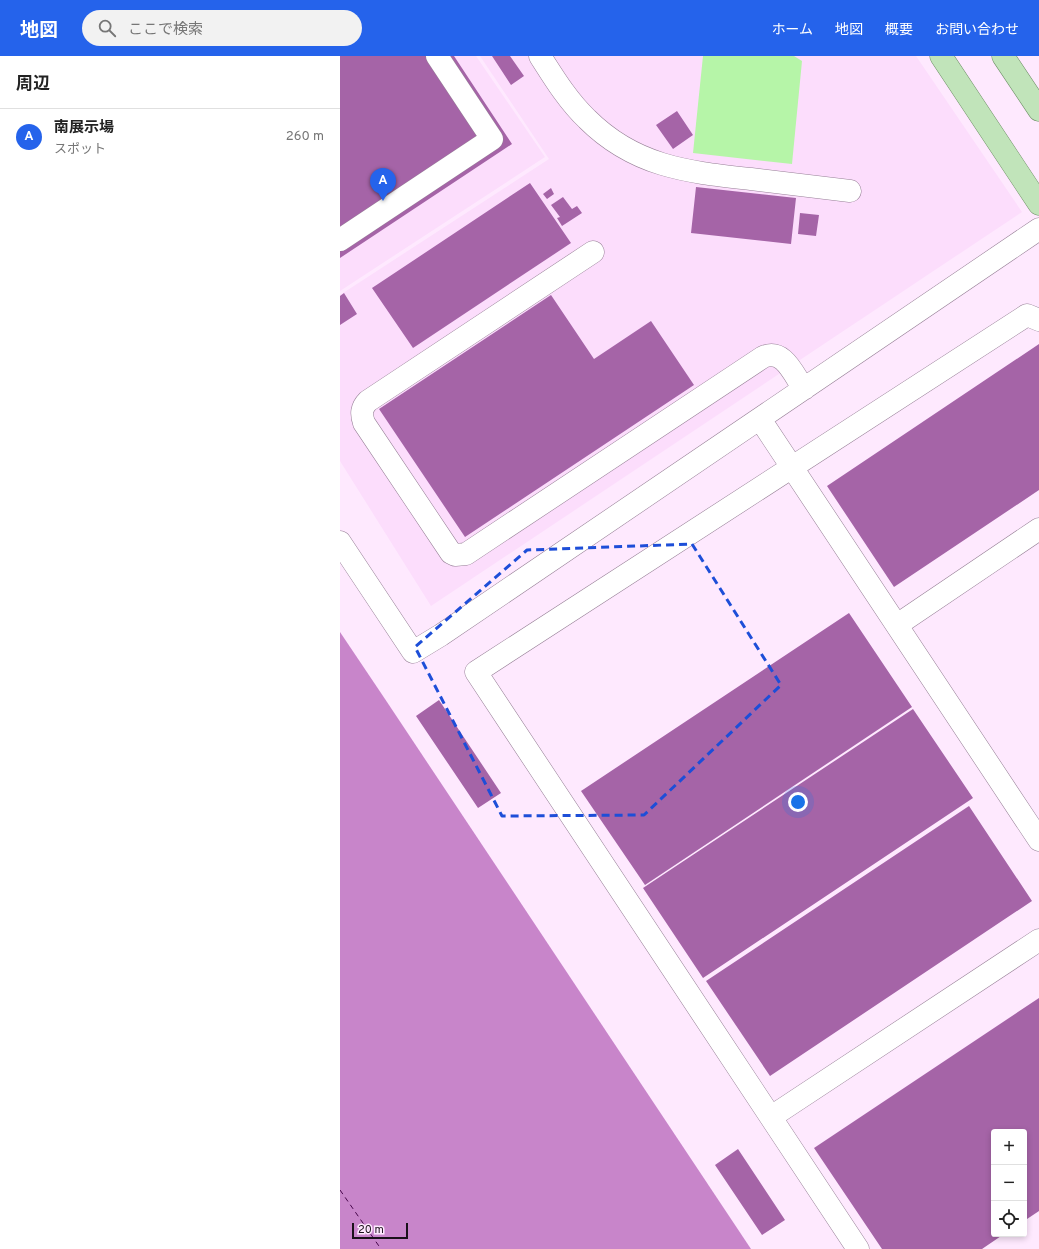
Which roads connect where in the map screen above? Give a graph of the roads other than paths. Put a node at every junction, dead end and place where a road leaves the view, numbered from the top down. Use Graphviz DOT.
graph roads {
  1 [pos="437,56"];
  2 [pos="540,56"];
  3 [pos="941,56"];
  4 [pos="1003,56"];
  5 [pos="1039,110"];
  6 [pos="850,190"];
  7 [pos="1039,204"];
  8 [pos="1039,230"];
  9 [pos="340,240"];
  10 [pos="593,252"];
  11 [pos="1039,320"];
  12 [pos="804,389"];
  13 [pos="760,419"];
  14 [pos="792,468"];
  15 [pos="1039,530"];
  16 [pos="340,542"];
  17 [pos="897,625"];
  18 [pos="1039,840"];
  19 [pos="1039,940"];
  20 [pos="770,1117"];
  21 [pos="858,1249"];
  1 -- 9 [label="street"];
  2 -- 6 [label="street"];
  3 -- 7 [label="main road"];
  4 -- 5 [label="main road"];
  8 -- 12 [label="street"];
  10 -- 12 [label="street"];
  11 -- 14 [label="street"];
  12 -- 13 [label="street"];
  13 -- 14 [label="street"];
  13 -- 16 [label="street"];
  14 -- 17 [label="street"];
  14 -- 20 [label="street"];
  15 -- 17 [label="street"];
  17 -- 18 [label="street"];
  19 -- 20 [label="street"];
  20 -- 21 [label="street"];
}
